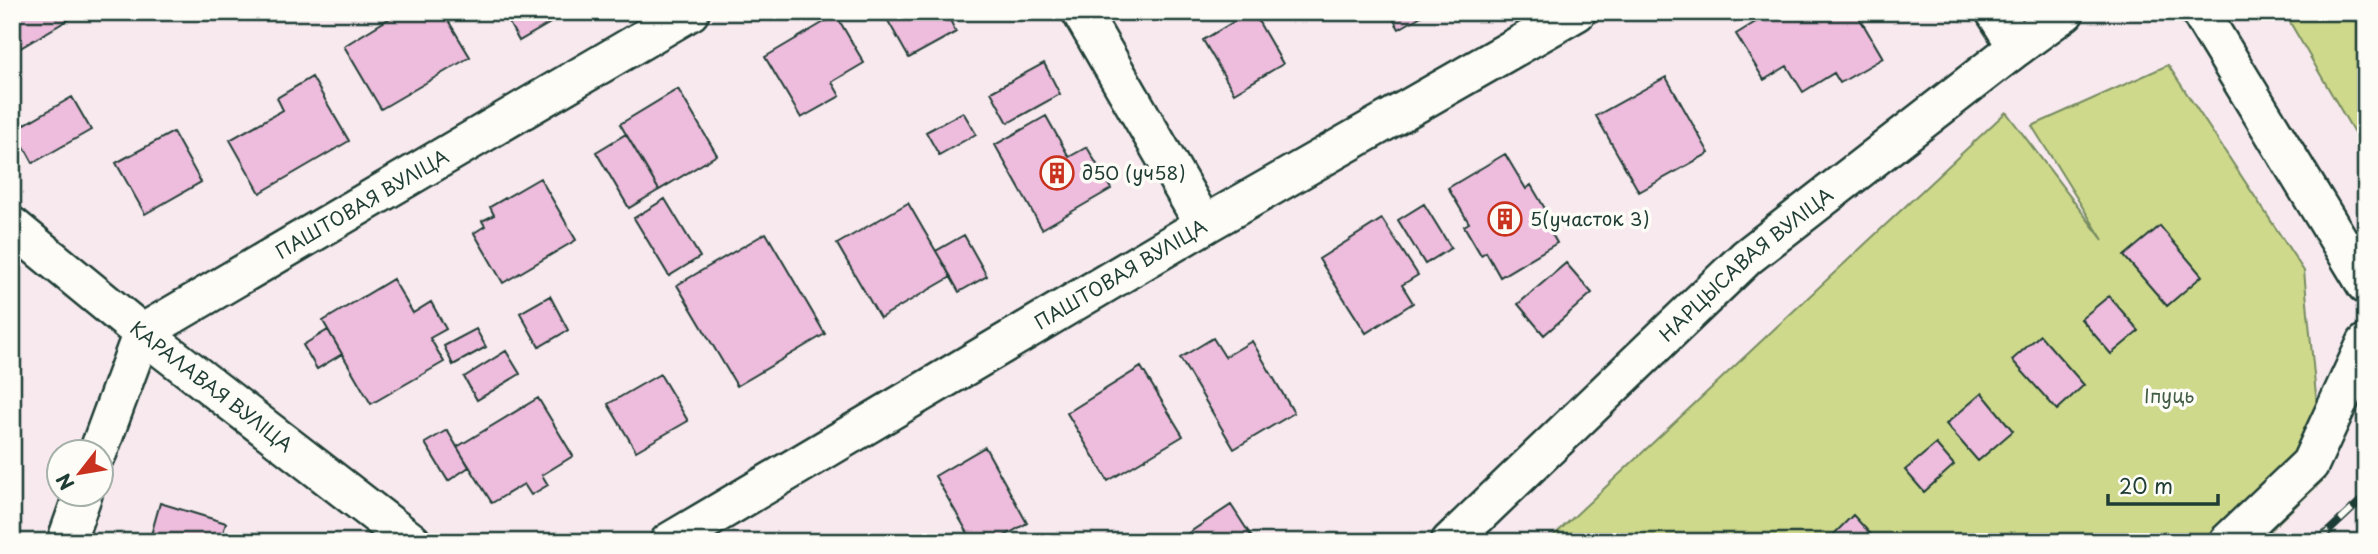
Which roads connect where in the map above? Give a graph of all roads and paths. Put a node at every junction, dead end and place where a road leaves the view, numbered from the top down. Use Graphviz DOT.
graph roads {
  1 [pos="690,12"];
  2 [pos="1081,12"];
  3 [pos="1577,12"];
  4 [pos="1995,12"];
  5 [pos="2065,12"];
  6 [pos="2200,12"];
  7 [pos="2017,47"];
  8 [pos="1204,225"];
  9 [pos="12,226"];
  10 [pos="2366,285"];
  11 [pos="142,333"];
  12 [pos="2366,344"];
  13 [pos="104,438"];
  14 [pos="78,508"];
  15 [pos="66,542"];
  16 [pos="412,542"];
  17 [pos="669,542"];
  18 [pos="1450,542"];
  19 [pos="2228,542"];
  1 -- 11 [label="street, ПАШТОВАЯ ВУЛІЦА"];
  2 -- 8 [label="street"];
  3 -- 8 [label="street, ПАШТОВАЯ ВУЛІЦА"];
  4 -- 7 [label="street"];
  5 -- 7 [label="street, НАРЦЫСАВАЯ ВУЛІЦА"];
  6 -- 10 [label="street"];
  7 -- 18 [label="street, НАРЦЫСАВАЯ ВУЛІЦА"];
  8 -- 17 [label="street, ПАШТОВАЯ ВУЛІЦА"];
  9 -- 11 [label="street, КАРАЛАВАЯ ВУЛІЦА"];
  11 -- 13 [label="street"];
  11 -- 16 [label="street, КАРАЛАВАЯ ВУЛІЦА"];
  12 -- 19 [label="street"];
  14 -- 15 [label="street"];
}
